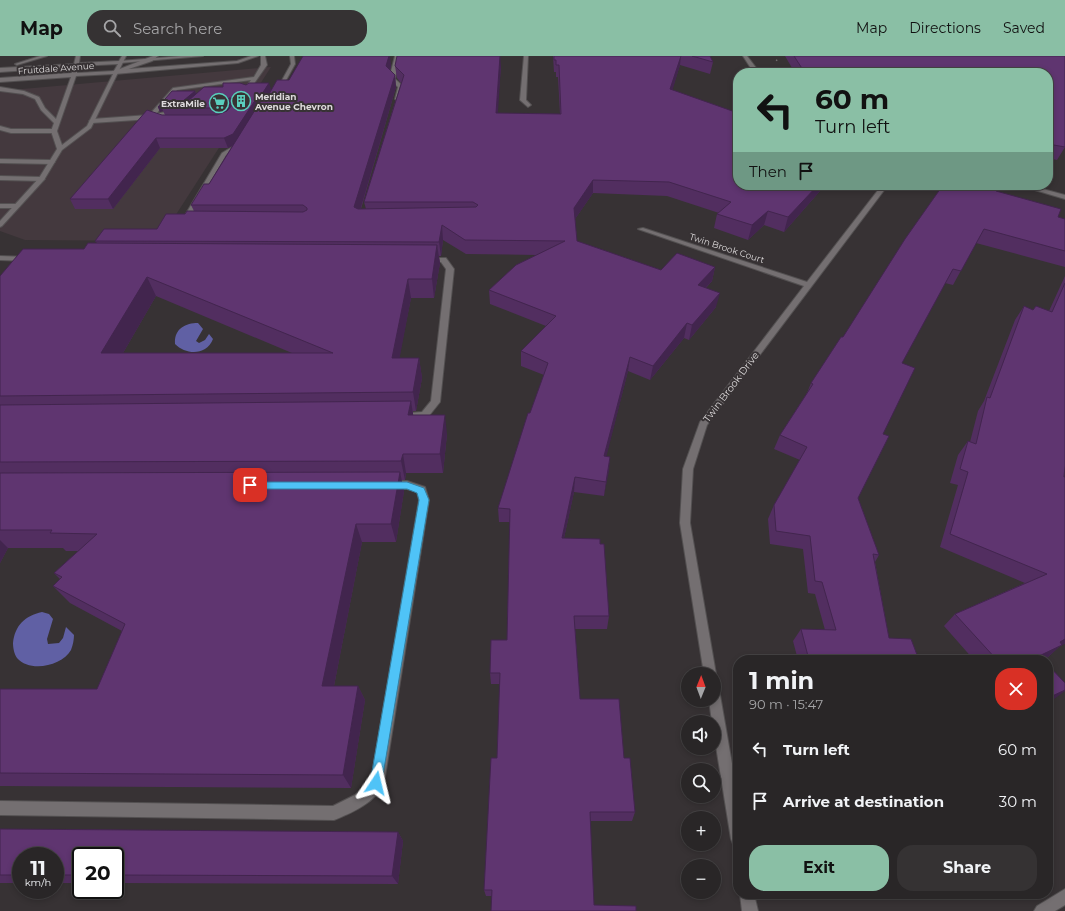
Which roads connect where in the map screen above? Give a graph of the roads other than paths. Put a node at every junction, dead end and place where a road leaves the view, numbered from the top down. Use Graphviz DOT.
graph roads {
  1 [pos="46,56"];
  2 [pos="78,56"];
  3 [pos="124,56"];
  4 [pos="156,56"];
  5 [pos="201,56"];
  6 [pos="256,56"];
  7 [pos="263,56"];
  8 [pos="292,56"];
  9 [pos="397,56"];
  10 [pos="526,56"];
  11 [pos="744,56"];
  12 [pos="150,60"];
  13 [pos="120,62"];
  14 [pos="75,66"];
  15 [pos="0,67"];
  16 [pos="753,68"];
  17 [pos="0,70"];
  18 [pos="115,72"];
  19 [pos="73,75"];
  20 [pos="254,78"];
  21 [pos="0,80"];
  22 [pos="212,83"];
  23 [pos="0,90"];
  24 [pos="247,92"];
  25 [pos="204,93"];
  26 [pos="274,96"];
  27 [pos="528,105"];
  28 [pos="395,109"];
  29 [pos="182,110"];
  30 [pos="151,117"];
  31 [pos="92,121"];
  32 [pos="166,121"];
  33 [pos="57,123"];
  34 [pos="0,128"];
  35 [pos="54,131"];
  36 [pos="243,139"];
  37 [pos="60,149"];
  38 [pos="0,161"];
  39 [pos="52,162"];
  40 [pos="0,178"];
  41 [pos="42,178"];
  42 [pos="881,190"];
  43 [pos="1041,190"];
  44 [pos="1065,196"];
  45 [pos="0,206"];
  46 [pos="17,206"];
  47 [pos="190,222"];
  48 [pos="0,225"];
  49 [pos="641,229"];
  50 [pos="0,258"];
  51 [pos="36,259"];
  52 [pos="419,260"];
  53 [pos="807,285"];
  54 [pos="402,415"];
  55 [pos="375,485"];
  56 [pos="709,667"];
  57 [pos="716,707"];
  58 [pos="0,808"];
  59 [pos="733,809"];
  60 [pos="1065,896"];
  61 [pos="748,899"];
  62 [pos="750,911"];
  63 [pos="1042,911"];
  1 -- 15 [label="street"];
  2 -- 14 [label="street"];
  3 -- 13 [label="street"];
  4 -- 12 [label="street"];
  5 -- 12 [label="street, Fruitdale Avenue"];
  6 -- 18 [label="street, Fruitdale Avenue"];
  7 -- 20 [label="street"];
  8 -- 26 [label="street"];
  9 -- 28 [label="street"];
  10 -- 27 [label="street"];
  11 -- 16 [label="street"];
  12 -- 13 [label="street, Fruitdale Avenue"];
  12 -- 18 [label="street"];
  13 -- 14 [label="street, Fruitdale Avenue"];
  13 -- 18 [label="street"];
  14 -- 17 [label="street, Fruitdale Avenue"];
  14 -- 19 [label="street"];
  18 -- 19 [label="street, Fruitdale Avenue"];
  18 -- 31 [label="street"];
  19 -- 21 [label="street, Fruitdale Avenue"];
  19 -- 33 [label="street"];
  20 -- 22 [label="street"];
  20 -- 24 [label="street"];
  22 -- 25 [label="street"];
  22 -- 30 [label="street"];
  23 -- 33 [label="street"];
  29 -- 30 [label="street"];
  30 -- 31 [label="street"];
  30 -- 32 [label="street"];
  31 -- 37 [label="street"];
  33 -- 35 [label="street"];
  34 -- 35 [label="street"];
  35 -- 37 [label="street"];
  36 -- 47 [label="street"];
  37 -- 39 [label="street"];
  38 -- 39 [label="street"];
  39 -- 41 [label="street"];
  40 -- 41 [label="street"];
  41 -- 46 [label="street"];
  42 -- 53 [label="street, Twin Brook Drive"];
  43 -- 44 [label="street"];
  45 -- 46 [label="street"];
  46 -- 48 [label="street"];
  49 -- 53 [label="street, Twin Brook Court"];
  50 -- 51 [label="street"];
  52 -- 54 [label="street"];
  53 -- 56 [label="street, Twin Brook Drive"];
  55 -- 58 [label="street"];
  57 -- 59 [label="street"];
  60 -- 63 [label="street"];
  61 -- 62 [label="street"];
}
